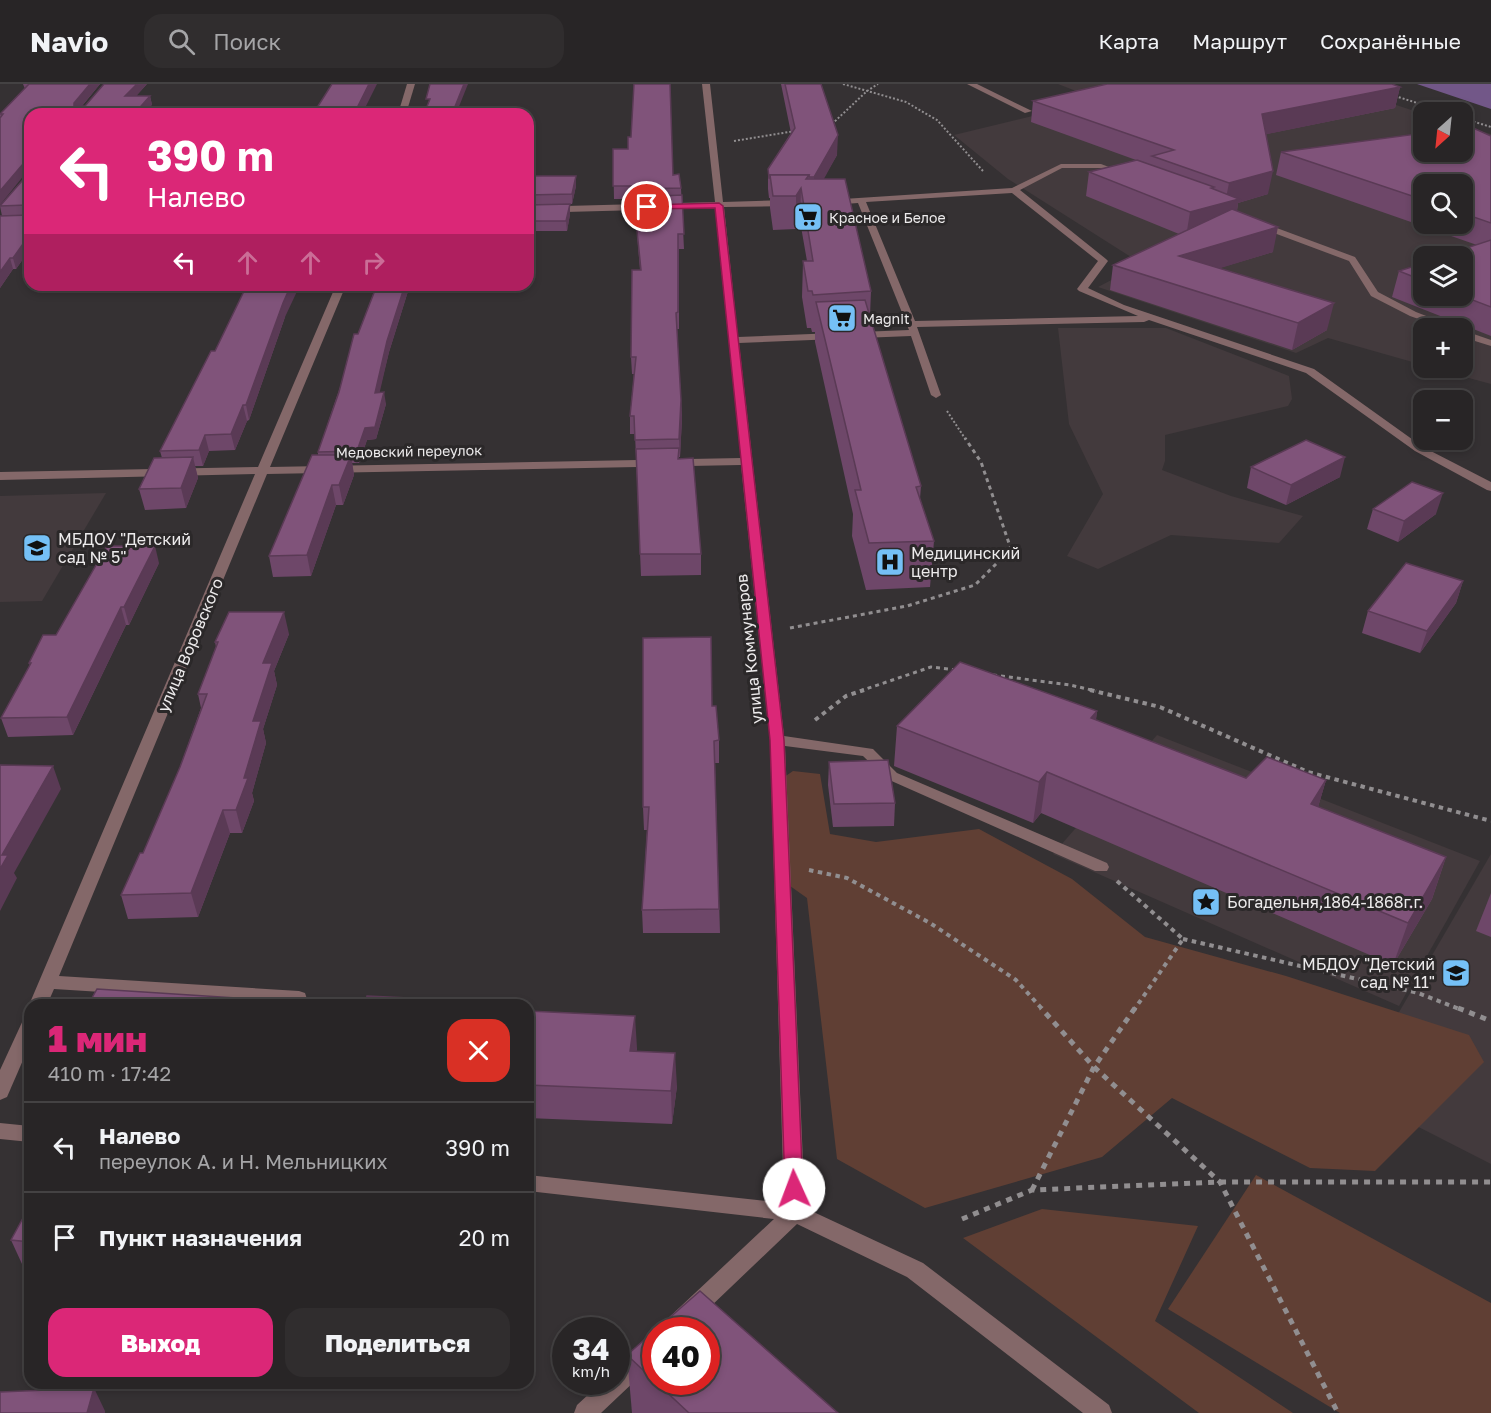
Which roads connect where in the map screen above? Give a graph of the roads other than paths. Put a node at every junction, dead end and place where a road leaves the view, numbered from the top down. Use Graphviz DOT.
graph roads {
  1 [pos="411,84"];
  2 [pos="706,84"];
  3 [pos="971,84"];
  4 [pos="404,108"];
  5 [pos="1028,111"];
  6 [pos="1132,177"];
  7 [pos="1014,190"];
  8 [pos="861,201"];
  9 [pos="825,202"];
  10 [pos="802,203"];
  11 [pos="719,206"];
  12 [pos="534,210"];
  13 [pos="1247,220"];
  14 [pos="339,291"];
  15 [pos="1424,318"];
  16 [pos="1156,319"];
  17 [pos="913,328"];
  18 [pos="1473,337"];
  19 [pos="733,340"];
  20 [pos="1491,343"];
  21 [pos="936,395"];
  22 [pos="746,461"];
  23 [pos="265,469"];
  24 [pos="0,476"];
  25 [pos="1491,487"];
  26 [pos="783,741"];
  27 [pos="1101,867"];
  28 [pos="48,982"];
  29 [pos="41,999"];
  30 [pos="298,999"];
  31 [pos="24,1037"];
  32 [pos="0,1092"];
  33 [pos="0,1131"];
  34 [pos="24,1133"];
  35 [pos="534,1184"];
  36 [pos="795,1213"];
  37 [pos="685,1317"];
  38 [pos="642,1359"];
  39 [pos="585,1413"];
  40 [pos="1101,1413"];
  1 -- 4 [label="street"];
  2 -- 11 [label="street, улица Коммунаров"];
  3 -- 5 [label="street"];
  6 -- 7 [label="street"];
  7 -- 8 [label="street"];
  7 -- 16 [label="street"];
  8 -- 9 [label="street"];
  8 -- 17 [label="street"];
  10 -- 11 [label="street"];
  11 -- 12 [label="street"];
  11 -- 19 [label="street, улица Коммунаров"];
  13 -- 15 [label="street"];
  14 -- 23 [label="street, улица Воровского"];
  16 -- 17 [label="street"];
  16 -- 25 [label="street"];
  17 -- 19 [label="street"];
  17 -- 21 [label="street"];
  18 -- 20 [label="street"];
  19 -- 22 [label="street, улица Коммунаров"];
  22 -- 23 [label="street, Медовский переулок"];
  22 -- 26 [label="street, улица Коммунаров"];
  23 -- 24 [label="street, Медовский переулок"];
  23 -- 28 [label="street, улица Воровского"];
  26 -- 27 [label="street"];
  26 -- 36 [label="street, улица Коммунаров"];
  28 -- 29 [label="street, улица Воровского"];
  28 -- 30 [label="street"];
  31 -- 32 [label="street"];
  33 -- 34 [label="street"];
  35 -- 36 [label="street"];
  36 -- 37 [label="street"];
  36 -- 40 [label="street"];
  38 -- 39 [label="street"];
}
